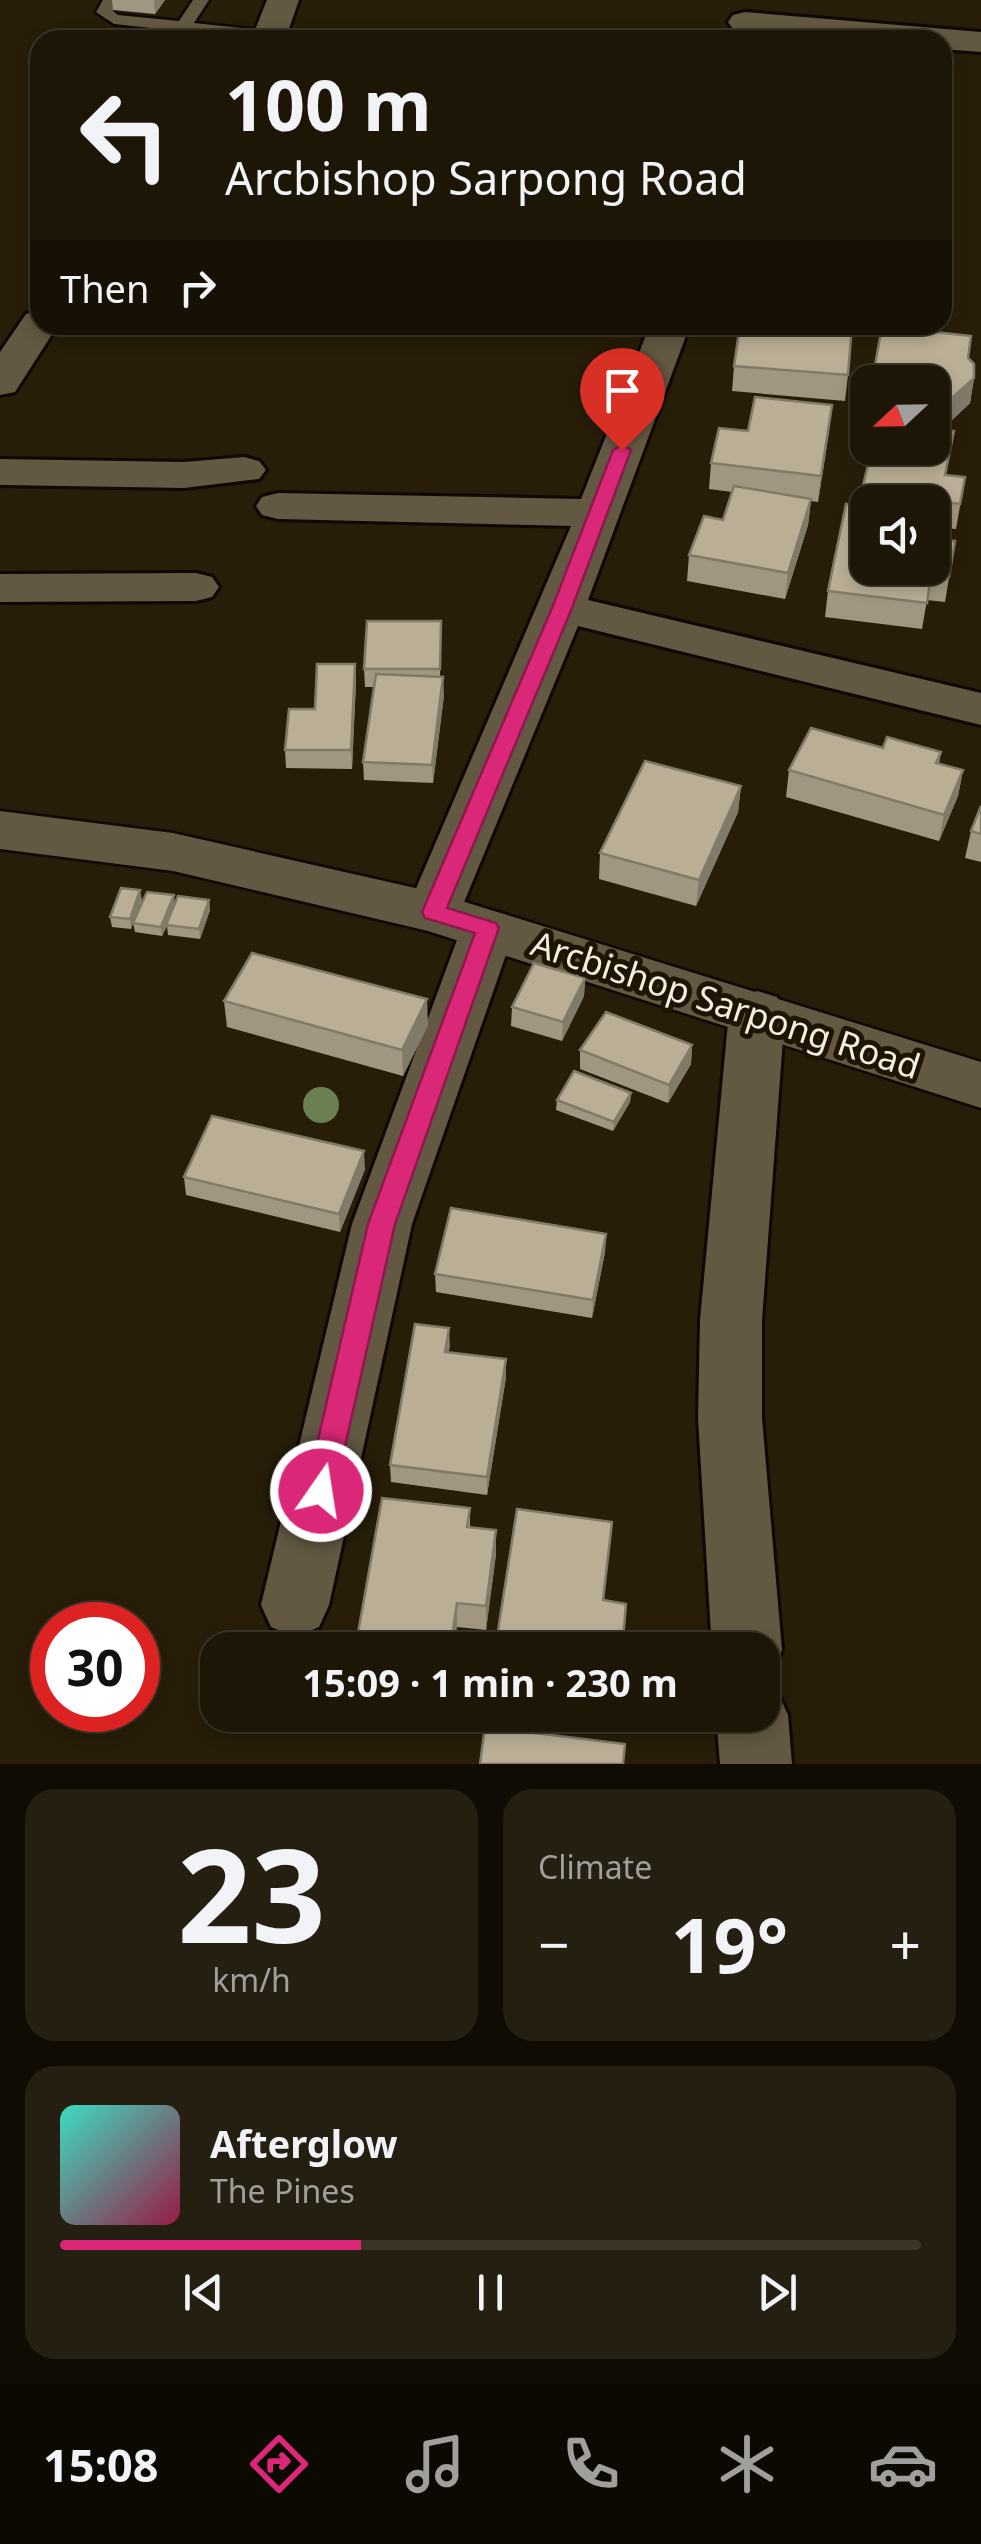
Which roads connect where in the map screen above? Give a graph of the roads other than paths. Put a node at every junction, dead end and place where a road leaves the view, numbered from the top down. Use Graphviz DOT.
graph roads {
  1 [pos="111,0"];
  2 [pos="201,0"];
  3 [pos="282,0"];
  4 [pos="747,21"];
  5 [pos="184,26"];
  6 [pos="212,30"];
  7 [pos="271,30"];
  8 [pos="847,30"];
  9 [pos="952,39"];
  10 [pos="981,42"];
  11 [pos="31,335"];
  12 [pos="666,335"];
  13 [pos="0,383"];
  14 [pos="244,470"];
  15 [pos="0,472"];
  16 [pos="278,506"];
  17 [pos="598,513"];
  18 [pos="196,587"];
  19 [pos="0,588"];
  20 [pos="562,608"];
  21 [pos="981,710"];
  22 [pos="0,830"];
  23 [pos="460,920"];
  24 [pos="757,1012"];
  25 [pos="981,1085"];
  26 [pos="294,1605"];
  27 [pos="746,1632"];
  28 [pos="753,1732"];
  29 [pos="756,1764"];
  1 -- 5 [label="lane"];
  2 -- 5 [label="lane"];
  3 -- 7 [label="street"];
  4 -- 8 [label="street"];
  5 -- 6 [label="lane"];
  9 -- 10 [label="street"];
  11 -- 13 [label="street"];
  12 -- 17 [label="street"];
  14 -- 15 [label="street"];
  16 -- 17 [label="street"];
  17 -- 20 [label="street"];
  18 -- 19 [label="street"];
  20 -- 21 [label="street"];
  20 -- 23 [label="street"];
  22 -- 23 [label="street, Arcbishop Sarpong Road"];
  23 -- 24 [label="street, Arcbishop Sarpong Road"];
  23 -- 26 [label="street"];
  24 -- 25 [label="street, Arcbishop Sarpong Road"];
  24 -- 27 [label="street"];
  28 -- 29 [label="street"];
}
